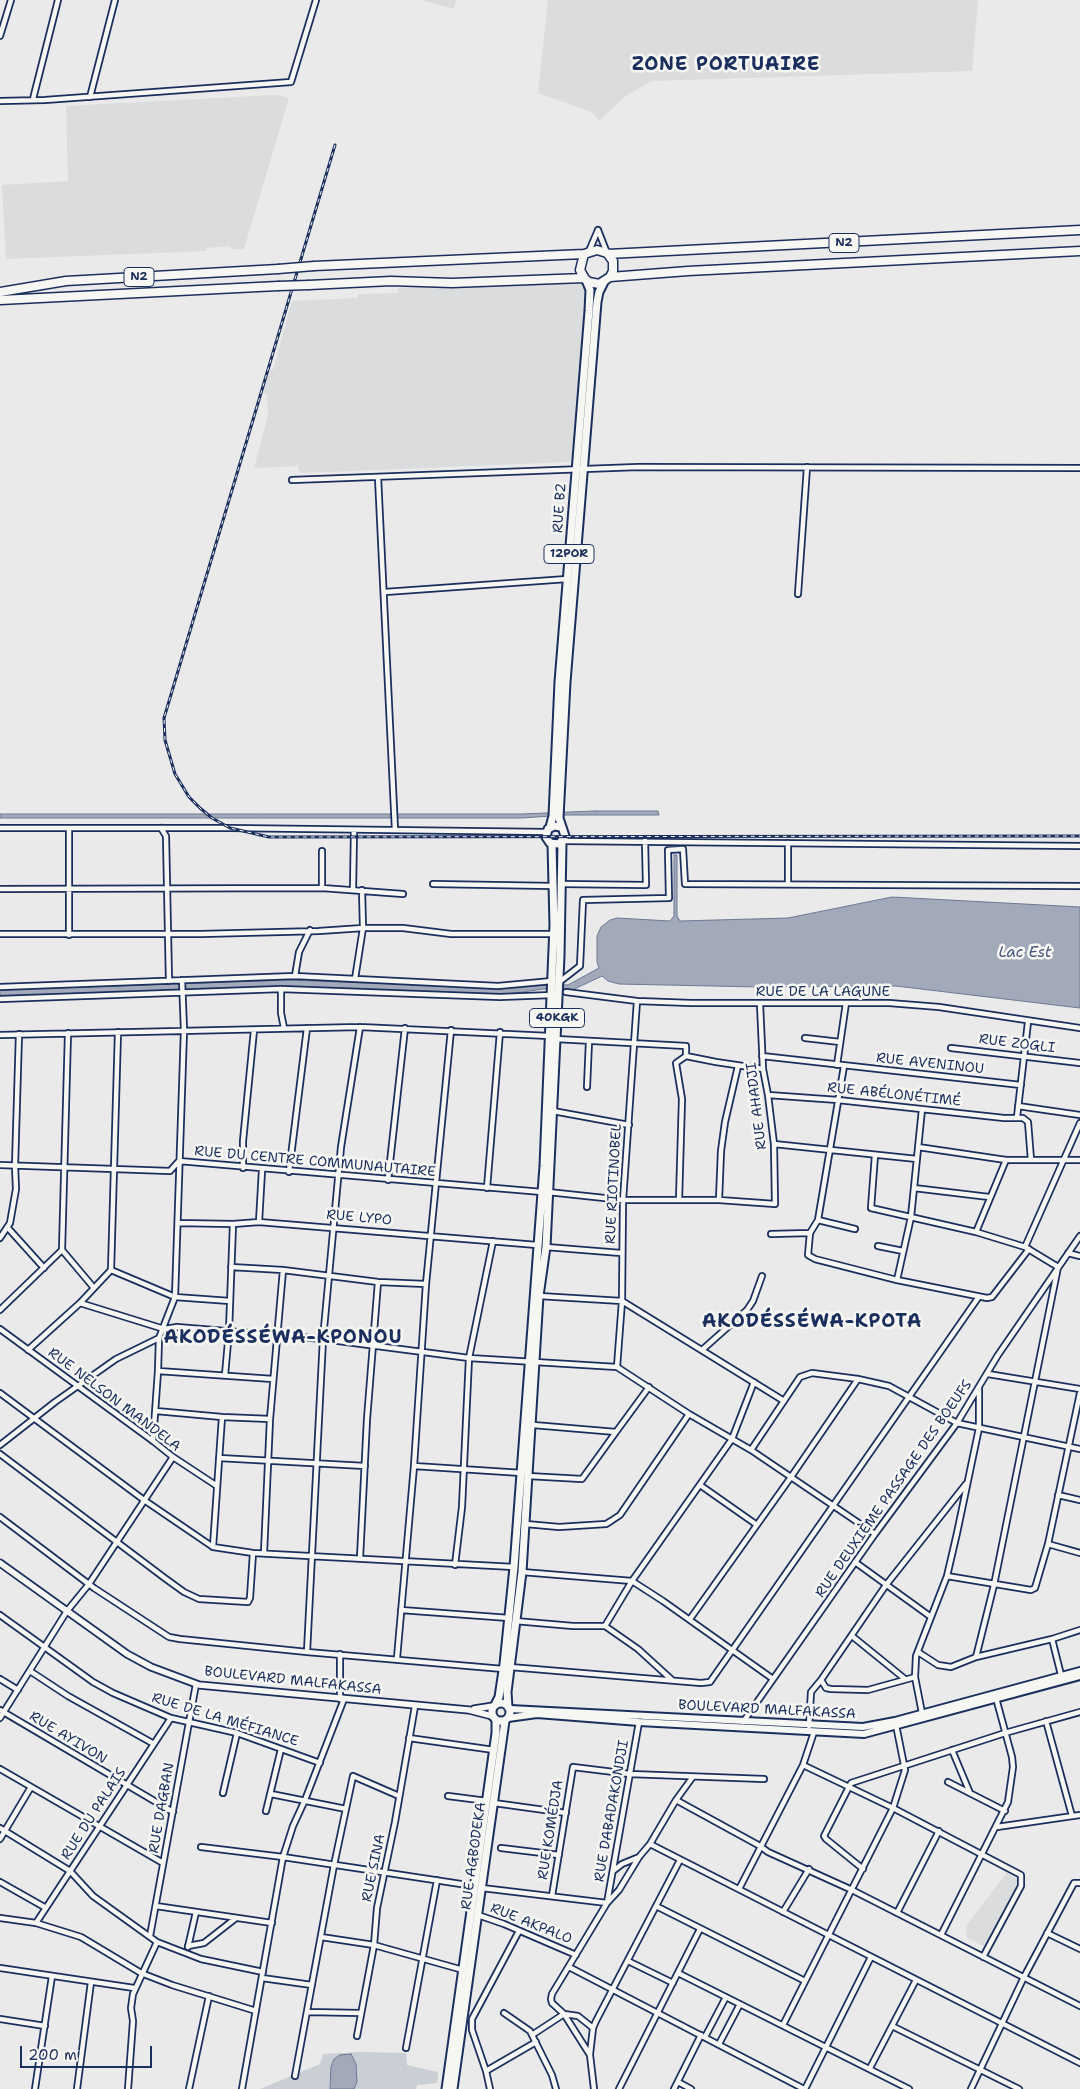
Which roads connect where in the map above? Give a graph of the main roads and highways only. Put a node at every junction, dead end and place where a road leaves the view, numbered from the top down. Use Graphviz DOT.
graph roads {
  1 [pos="1080,230"];
  2 [pos="1080,251"];
  3 [pos="586,252"];
  4 [pos="607,254"];
  5 [pos="585,279"];
  6 [pos="607,280"];
  7 [pos="0,292"];
  8 [pos="0,300"];
  9 [pos="562,828"];
  10 [pos="548,830"];
  11 [pos="562,842"];
  12 [pos="552,844"];
  13 [pos="557,885"];
  14 [pos="555,982"];
  15 [pos="552,1037"];
  16 [pos="546,1166"];
  17 [pos="545,1192"];
  18 [pos="533,1361"];
  19 [pos="525,1474"];
  20 [pos="512,1619"];
  21 [pos="507,1668"];
  22 [pos="1080,1671"];
  23 [pos="1080,1676"];
  24 [pos="996,1697"];
  25 [pos="494,1705"];
  26 [pos="509,1708"];
  27 [pos="536,1712"];
  28 [pos="494,1718"];
  29 [pos="506,1720"];
  30 [pos="741,1724"];
  31 [pos="895,1724"];
  32 [pos="490,1802"];
  33 [pos="478,1887"];
  34 [pos="463,1994"];
  35 [pos="446,2089"];
  36 [pos="453,2089"];
  1 -- 4 [label="highway, N2"];
  2 -- 6 [label="highway, N2"];
  3 -- 4 [label="highway, N2"];
  3 -- 5 [label="highway"];
  3 -- 7 [label="highway, N2, bridge"];
  4 -- 6 [label="highway"];
  5 -- 6 [label="highway, N2"];
  5 -- 8 [label="highway, N2, bridge"];
  5 -- 10 [label="main road, RUE B2 / 12POR"];
  6 -- 9 [label="main road, RUE B2 / 12POR"];
  9 -- 10 [label="main road"];
  9 -- 11 [label="main road, 40KGK"];
  10 -- 12 [label="main road, 40KGK"];
  11 -- 12 [label="main road"];
  11 -- 13 [label="main road, 40KGK"];
  12 -- 13 [label="main road, 40KGK"];
  13 -- 14 [label="main road, 40KGK"];
  13 -- 14 [label="main road, 40KGK"];
  14 -- 15 [label="main road, 40KGK"];
  14 -- 15 [label="main road, 40KGK"];
  15 -- 16 [label="main road, 40KGK"];
  15 -- 16 [label="main road, 40KGK"];
  16 -- 17 [label="main road, 40KGK"];
  17 -- 18 [label="main road"];
  17 -- 18 [label="main road"];
  18 -- 19 [label="main road"];
  18 -- 19 [label="main road"];
  19 -- 20 [label="main road"];
  19 -- 20 [label="main road"];
  20 -- 21 [label="main road"];
  21 -- 25 [label="main road, RUE AGBODEKA"];
  21 -- 26 [label="main road, RUE AGBODEKA"];
  22 -- 24 [label="main road, BOULEVARD MALFAKASSA"];
  23 -- 24 [label="main road, BOULEVARD MALFAKASSA"];
  24 -- 31 [label="main road, BOULEVARD MALFAKASSA"];
  24 -- 31 [label="main road, BOULEVARD MALFAKASSA"];
  25 -- 26 [label="main road"];
  25 -- 28 [label="main road, RUE AGBODEKA"];
  26 -- 27 [label="main road"];
  26 -- 29 [label="main road, RUE AGBODEKA"];
  27 -- 29 [label="main road"];
  27 -- 30 [label="main road, BOULEVARD MALFAKASSA"];
  27 -- 30 [label="main road"];
  28 -- 29 [label="main road"];
  28 -- 32 [label="main road, RUE AGBODEKA"];
  29 -- 32 [label="main road, RUE AGBODEKA"];
  30 -- 31 [label="main road, BOULEVARD MALFAKASSA"];
  30 -- 31 [label="main road, BOULEVARD MALFAKASSA"];
  32 -- 33 [label="main road, RUE AGBODEKA"];
  33 -- 34 [label="main road, RUE AGBODEKA"];
  33 -- 34 [label="main road, RUE AGBODEKA"];
  34 -- 35 [label="main road"];
  34 -- 36 [label="main road"];
}
